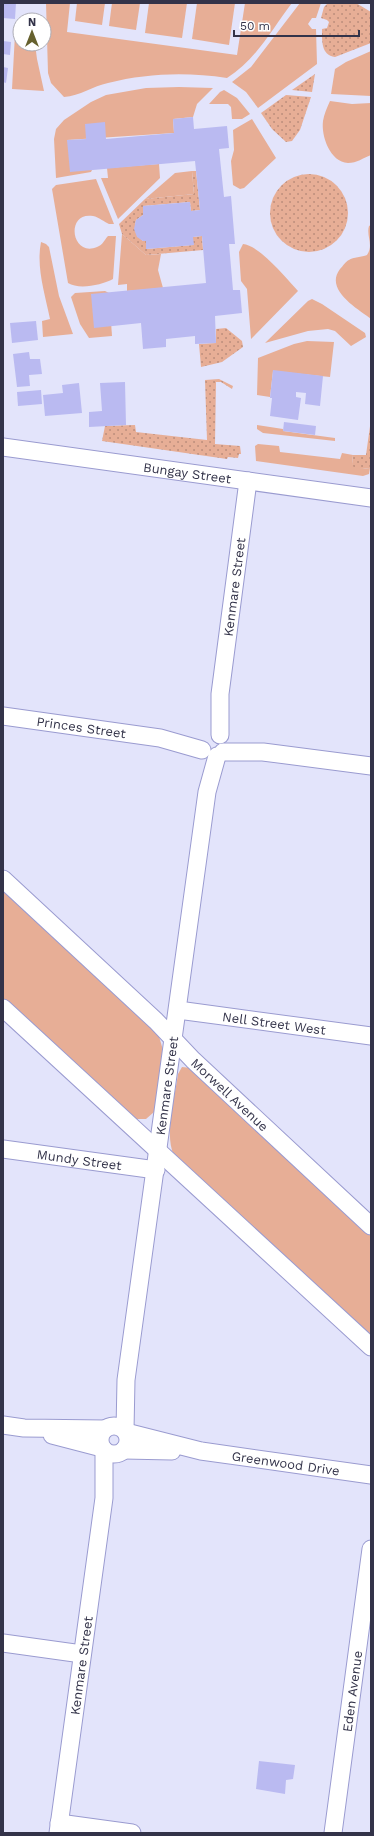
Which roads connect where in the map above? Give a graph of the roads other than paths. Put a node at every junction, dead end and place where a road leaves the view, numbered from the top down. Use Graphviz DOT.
graph roads {
  1 [pos="3,447"];
  2 [pos="248,481"];
  3 [pos="371,498"];
  4 [pos="3,716"];
  5 [pos="213,745"];
  6 [pos="371,766"];
  7 [pos="3,879"];
  8 [pos="3,1008"];
  9 [pos="178,1010"];
  10 [pos="371,1036"];
  11 [pos="174,1040"];
  12 [pos="3,1149"];
  13 [pos="159,1150"];
  14 [pos="156,1170"];
  15 [pos="371,1226"];
  16 [pos="371,1347"];
  17 [pos="3,1425"];
  18 [pos="24,1428"];
  19 [pos="116,1430"];
  20 [pos="112,1450"];
  21 [pos="201,1452"];
  22 [pos="371,1475"];
  23 [pos="371,1549"];
  24 [pos="3,1643"];
  25 [pos="82,1654"];
  26 [pos="59,1828"];
  27 [pos="132,1833"];
  28 [pos="333,1833"];
  1 -- 2 [label="street, Bungay Street"];
  2 -- 3 [label="street, Bungay Street"];
  2 -- 5 [label="street, Kenmare Street"];
  4 -- 5 [label="street, Princes Street"];
  5 -- 6 [label="street, Princes Street"];
  5 -- 9 [label="street, Kenmare Street"];
  7 -- 11 [label="street, Morwell Avenue"];
  8 -- 13 [label="street"];
  9 -- 10 [label="street, Nell Street West"];
  9 -- 11 [label="street, Kenmare Street"];
  11 -- 13 [label="street, Kenmare Street"];
  11 -- 15 [label="street, Morwell Avenue"];
  12 -- 14 [label="street, Mundy Street"];
  13 -- 14 [label="street, Kenmare Street"];
  13 -- 16 [label="street"];
  14 -- 19 [label="street, Kenmare Street"];
  17 -- 18 [label="street, Greenwood Drive"];
  18 -- 19 [label="street, Greenwood Drive"];
  18 -- 20 [label="street, Greenwood Drive"];
  19 -- 20 [label="street"];
  19 -- 20 [label="street"];
  19 -- 21 [label="street, Greenwood Drive"];
  20 -- 21 [label="street, Greenwood Drive"];
  20 -- 25 [label="street, Kenmare Street"];
  21 -- 22 [label="street, Greenwood Drive"];
  23 -- 28 [label="street, Eden Avenue"];
  24 -- 25 [label="street"];
  25 -- 26 [label="street, Kenmare Street"];
  26 -- 27 [label="street"];
}
